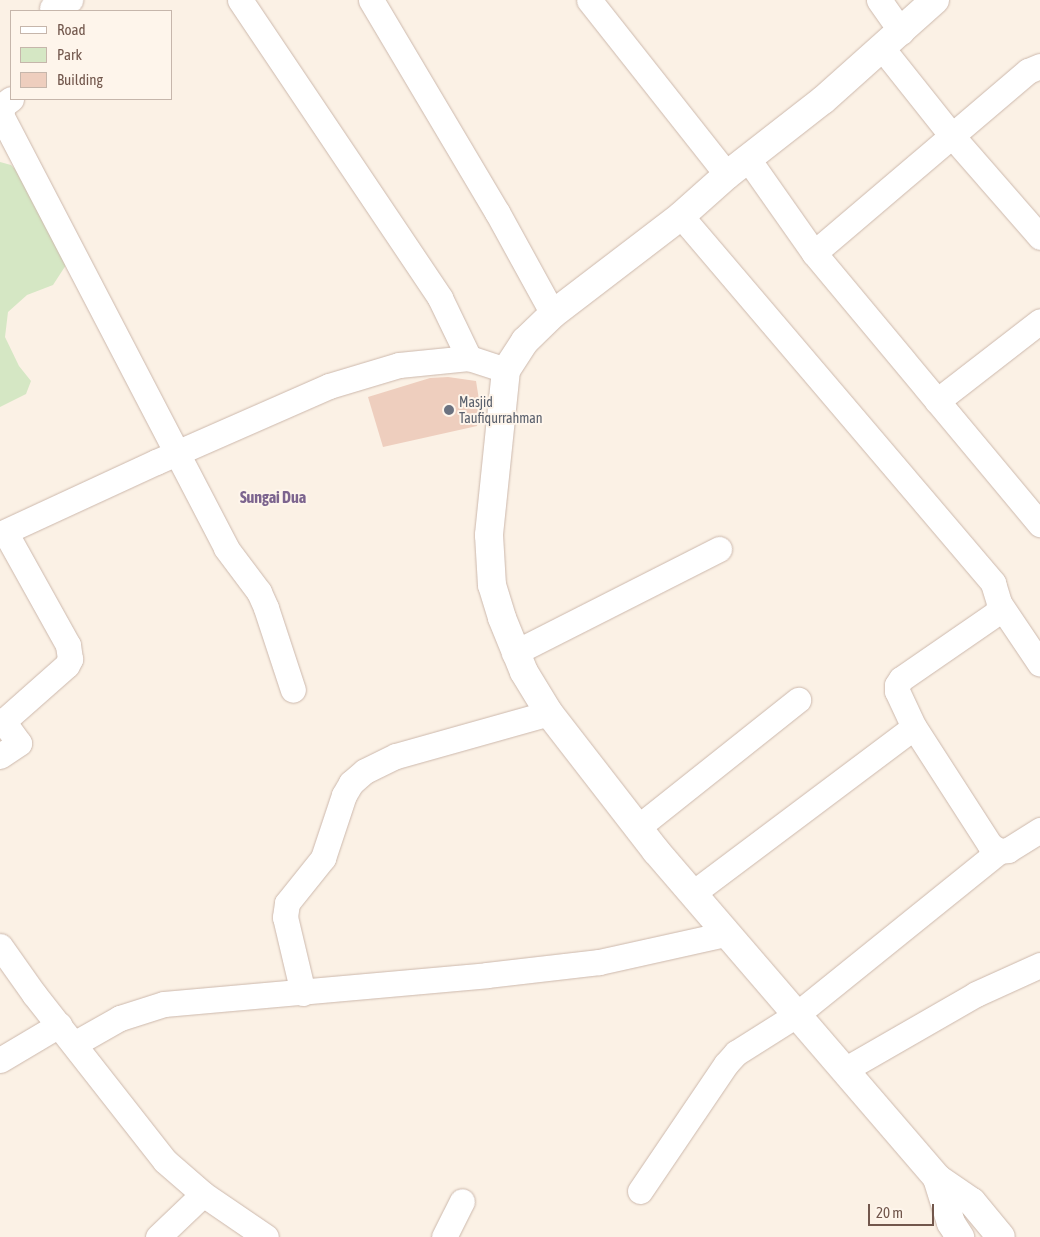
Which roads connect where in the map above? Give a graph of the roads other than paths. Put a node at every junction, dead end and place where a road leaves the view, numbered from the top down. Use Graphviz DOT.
graph roads {
  1 [pos="240,0"];
  2 [pos="370,0"];
  3 [pos="589,0"];
  4 [pos="879,0"];
  5 [pos="935,0"];
  6 [pos="891,40"];
  7 [pos="1040,66"];
  8 [pos="10,100"];
  9 [pos="952,136"];
  10 [pos="738,167"];
  11 [pos="681,216"];
  12 [pos="1040,237"];
  13 [pos="814,253"];
  14 [pos="553,314"];
  15 [pos="1040,321"];
  16 [pos="469,358"];
  17 [pos="506,370"];
  18 [pos="938,401"];
  19 [pos="176,454"];
  20 [pos="1038,517"];
  21 [pos="3,533"];
  22 [pos="719,549"];
  23 [pos="999,603"];
  24 [pos="514,653"];
  25 [pos="1040,664"];
  26 [pos="293,690"];
  27 [pos="798,700"];
  28 [pos="549,713"];
  29 [pos="914,727"];
  30 [pos="0,756"];
  31 [pos="637,828"];
  32 [pos="1040,830"];
  33 [pos="998,851"];
  34 [pos="693,893"];
  35 [pos="726,934"];
  36 [pos="0,946"];
  37 [pos="1040,965"];
  38 [pos="303,993"];
  39 [pos="796,1015"];
  40 [pos="59,1025"];
  41 [pos="74,1044"];
  42 [pos="0,1060"];
  43 [pos="844,1070"];
  44 [pos="937,1178"];
  45 [pos="640,1191"];
  46 [pos="203,1194"];
  47 [pos="462,1201"];
  48 [pos="158,1237"];
  49 [pos="266,1237"];
  50 [pos="444,1237"];
  51 [pos="960,1237"];
  52 [pos="1001,1237"];
  1 -- 16 [label="street"];
  2 -- 14 [label="street"];
  3 -- 10 [label="street"];
  4 -- 6 [label="street"];
  5 -- 6 [label="main road"];
  6 -- 9 [label="street"];
  6 -- 10 [label="main road"];
  7 -- 9 [label="street"];
  8 -- 19 [label="street"];
  9 -- 12 [label="street"];
  9 -- 13 [label="street"];
  10 -- 11 [label="main road"];
  10 -- 13 [label="street"];
  11 -- 14 [label="main road"];
  11 -- 23 [label="street"];
  13 -- 18 [label="street"];
  14 -- 17 [label="main road"];
  15 -- 18 [label="street"];
  16 -- 17 [label="street"];
  16 -- 19 [label="street"];
  17 -- 24 [label="main road"];
  18 -- 20 [label="street"];
  19 -- 21 [label="street"];
  19 -- 26 [label="street"];
  21 -- 30 [label="street"];
  22 -- 24 [label="street"];
  23 -- 25 [label="street"];
  23 -- 29 [label="street"];
  24 -- 28 [label="main road"];
  27 -- 31 [label="street"];
  28 -- 31 [label="main road"];
  28 -- 38 [label="street"];
  29 -- 33 [label="street"];
  29 -- 34 [label="street"];
  31 -- 34 [label="main road"];
  32 -- 33 [label="street"];
  33 -- 39 [label="street"];
  34 -- 35 [label="main road"];
  35 -- 38 [label="street"];
  35 -- 39 [label="main road"];
  36 -- 40 [label="street"];
  37 -- 43 [label="street"];
  38 -- 41 [label="street"];
  39 -- 43 [label="main road"];
  39 -- 45 [label="street"];
  40 -- 41 [label="street"];
  40 -- 42 [label="street"];
  41 -- 46 [label="street"];
  43 -- 44 [label="main road"];
  44 -- 51 [label="main road"];
  44 -- 52 [label="main road"];
  46 -- 48 [label="street"];
  46 -- 49 [label="street"];
  47 -- 50 [label="street"];
}
